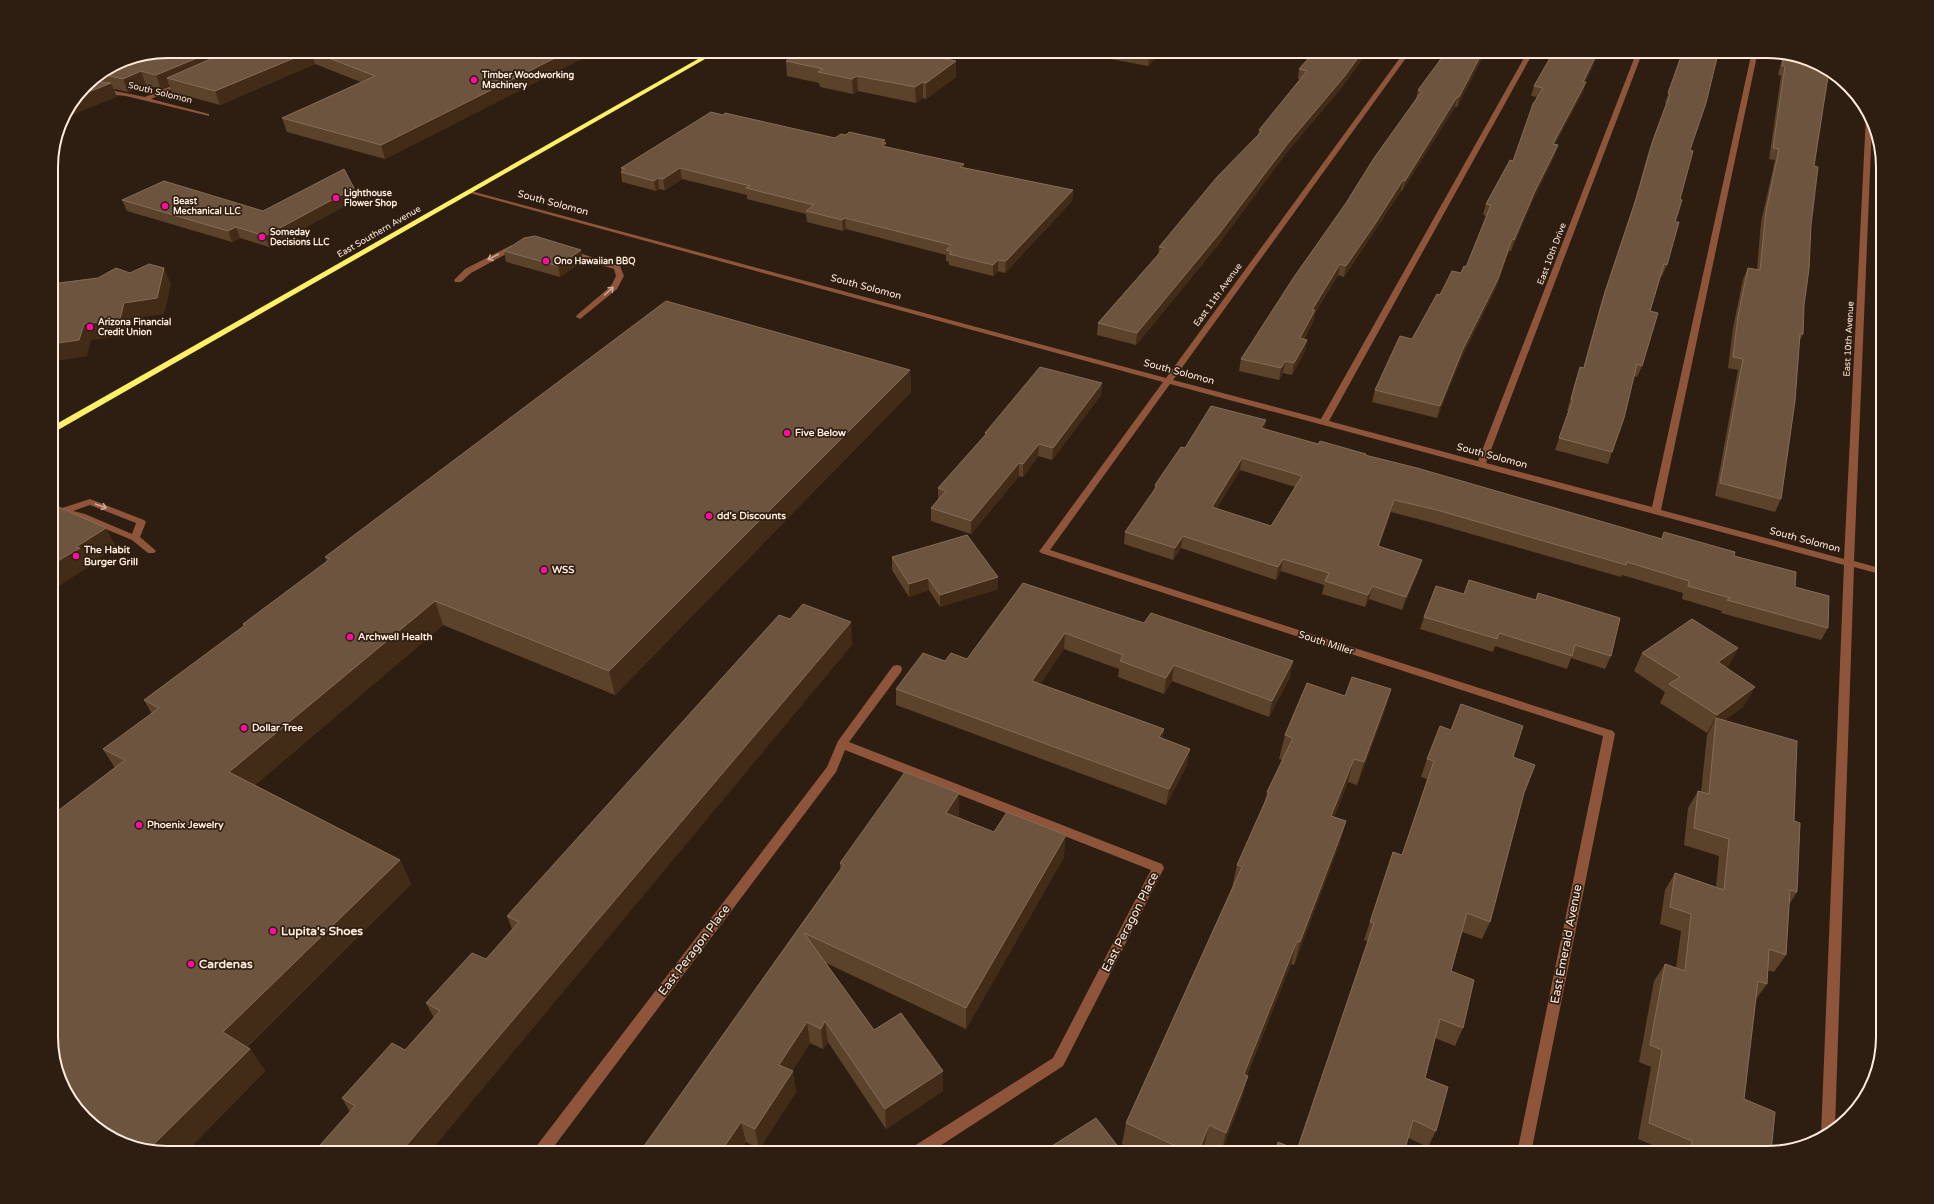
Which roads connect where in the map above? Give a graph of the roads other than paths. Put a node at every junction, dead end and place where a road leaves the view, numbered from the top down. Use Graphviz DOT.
graph roads {
  1 [pos="704,58"];
  2 [pos="1403,58"];
  3 [pos="1527,58"];
  4 [pos="1637,58"];
  5 [pos="1753,58"];
  6 [pos="187,81"];
  7 [pos="92,88"];
  8 [pos="145,98"];
  9 [pos="207,115"];
  10 [pos="1868,128"];
  11 [pos="469,192"];
  12 [pos="524,245"];
  13 [pos="560,250"];
  14 [pos="458,280"];
  15 [pos="580,317"];
  16 [pos="1168,381"];
  17 [pos="1324,422"];
  18 [pos="58,426"];
  19 [pos="1481,464"];
  20 [pos="62,511"];
  21 [pos="1656,511"];
  22 [pos="58,513"];
  23 [pos="135,538"];
  24 [pos="151,551"];
  25 [pos="1044,551"];
  26 [pos="1849,563"];
  27 [pos="1876,570"];
  28 [pos="897,669"];
  29 [pos="1608,734"];
  30 [pos="842,744"];
  31 [pos="1828,1127"];
  32 [pos="545,1146"];
  33 [pos="927,1146"];
  34 [pos="1525,1146"];
  1 -- 11 [label="main road, East Southern Avenue"];
  2 -- 16 [label="street, East 11th Avenue"];
  3 -- 17 [label="street"];
  4 -- 19 [label="street, East 10th Drive"];
  5 -- 21 [label="street"];
  6 -- 8 [label="street"];
  7 -- 8 [label="street, South Solomon"];
  8 -- 9 [label="street, South Solomon"];
  10 -- 26 [label="street, East 10th Avenue"];
  11 -- 16 [label="street, South Solomon"];
  11 -- 18 [label="main road, East Southern Avenue"];
  12 -- 14 [label="street, one-way"];
  15 -- 13 [label="street, one-way"];
  16 -- 17 [label="street, South Solomon"];
  16 -- 25 [label="street, East 11th Avenue"];
  17 -- 19 [label="street, South Solomon"];
  19 -- 21 [label="street, South Solomon"];
  20 -- 22 [label="street"];
  20 -- 23 [label="street"];
  20 -- 23 [label="street, one-way"];
  21 -- 26 [label="street, South Solomon"];
  23 -- 24 [label="street"];
  25 -- 29 [label="street, South Miller"];
  26 -- 27 [label="street, South Solomon"];
  26 -- 31 [label="street, East 10th Avenue"];
  28 -- 30 [label="street, East Peragon Place"];
  29 -- 34 [label="street, East Emerald Avenue"];
  30 -- 32 [label="street, East Peragon Place"];
  30 -- 33 [label="street, East Peragon Place"];
}
